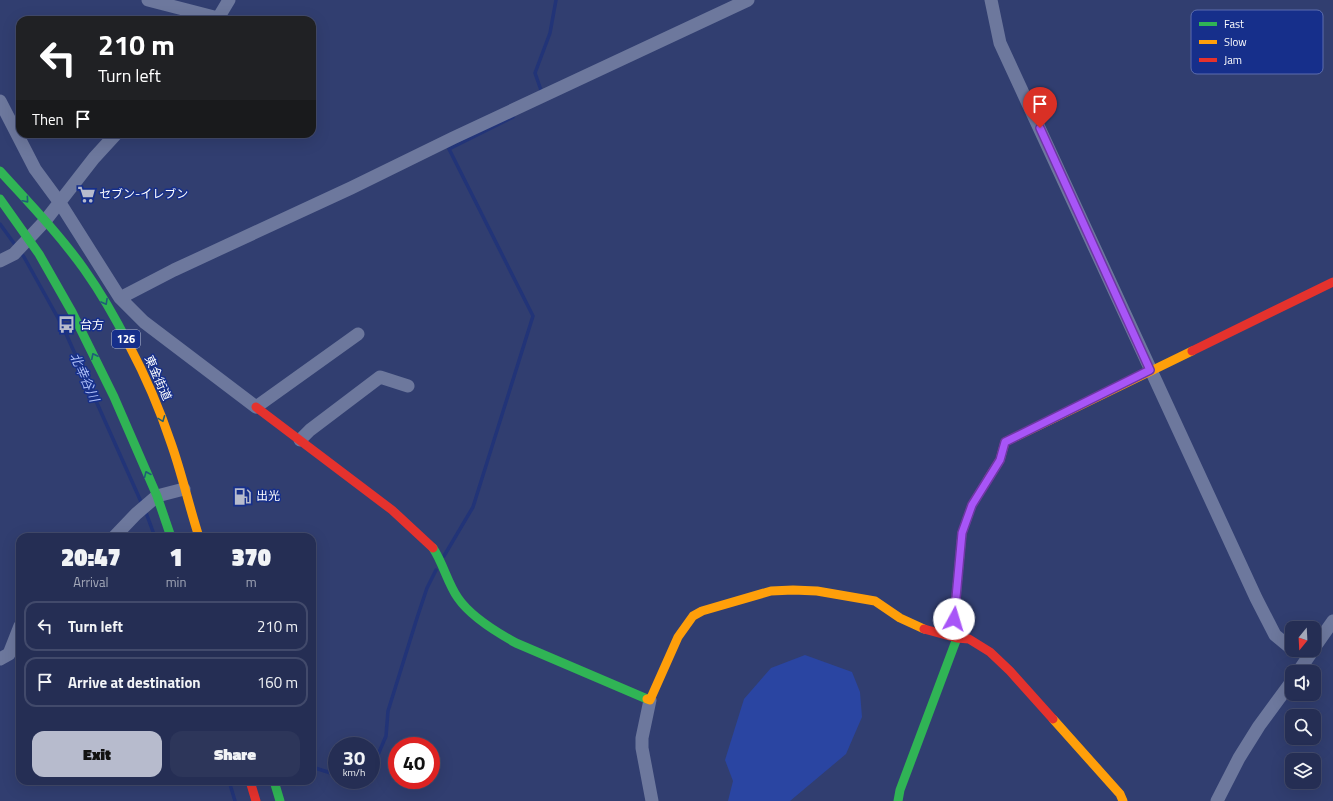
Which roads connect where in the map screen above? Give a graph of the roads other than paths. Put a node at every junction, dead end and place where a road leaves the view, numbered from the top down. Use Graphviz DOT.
graph roads {
  1 [pos="148,0"];
  2 [pos="229,0"];
  3 [pos="748,0"];
  4 [pos="990,0"];
  5 [pos="207,16"];
  6 [pos="220,16"];
  7 [pos="0,101"];
  8 [pos="16,132"];
  9 [pos="19,138"];
  10 [pos="112,138"];
  11 [pos="0,171"];
  12 [pos="0,200"];
  13 [pos="60,203"];
  14 [pos="45,221"];
  15 [pos="28,239"];
  16 [pos="0,261"];
  17 [pos="1333,282"];
  18 [pos="120,298"];
  19 [pos="144,322"];
  20 [pos="358,334"];
  21 [pos="125,337"];
  22 [pos="1150,370"];
  23 [pos="408,386"];
  24 [pos="256,407"];
  25 [pos="300,440"];
  26 [pos="184,489"];
  27 [pos="157,496"];
  28 [pos="118,533"];
  29 [pos="170,533"];
  30 [pos="198,533"];
  31 [pos="1333,621"];
  32 [pos="16,636"];
  33 [pos="957,638"];
  34 [pos="1321,638"];
  35 [pos="1285,644"];
  36 [pos="0,659"];
  37 [pos="1285,691"];
  38 [pos="650,700"];
  39 [pos="251,785"];
  40 [pos="275,785"];
  41 [pos="256,801"];
  42 [pos="280,801"];
  43 [pos="652,801"];
  44 [pos="898,801"];
  45 [pos="1123,801"];
  46 [pos="1217,801"];
  1 -- 5 [label="street"];
  2 -- 6 [label="street"];
  3 -- 18 [label="street"];
  4 -- 22 [label="street"];
  7 -- 8 [label="street"];
  9 -- 13 [label="street"];
  10 -- 13 [label="street"];
  11 -- 14 [label="main road, 東金街道 / 126, one-way"];
  12 -- 15 [label="main road"];
  13 -- 14 [label="street"];
  13 -- 18 [label="street"];
  14 -- 15 [label="street"];
  14 -- 21 [label="main road, 東金街道 / 126, one-way"];
  15 -- 16 [label="street"];
  27 -- 15 [label="main road, one-way"];
  17 -- 22 [label="main road"];
  18 -- 19 [label="street"];
  19 -- 21 [label="street"];
  19 -- 24 [label="street"];
  20 -- 24 [label="street"];
  21 -- 26 [label="main road, 東金街道 / 126, one-way"];
  22 -- 33 [label="main road"];
  22 -- 35 [label="street"];
  23 -- 25 [label="street"];
  24 -- 25 [label="main road"];
  25 -- 38 [label="main road"];
  26 -- 27 [label="street"];
  26 -- 30 [label="main road, 東金街道 / 126"];
  27 -- 28 [label="street"];
  27 -- 29 [label="main road"];
  31 -- 34 [label="street"];
  32 -- 36 [label="street"];
  33 -- 38 [label="main road"];
  33 -- 44 [label="main road"];
  33 -- 45 [label="main road"];
  37 -- 46 [label="street"];
  38 -- 43 [label="street"];
  39 -- 41 [label="main road"];
  40 -- 42 [label="main road"];
}
